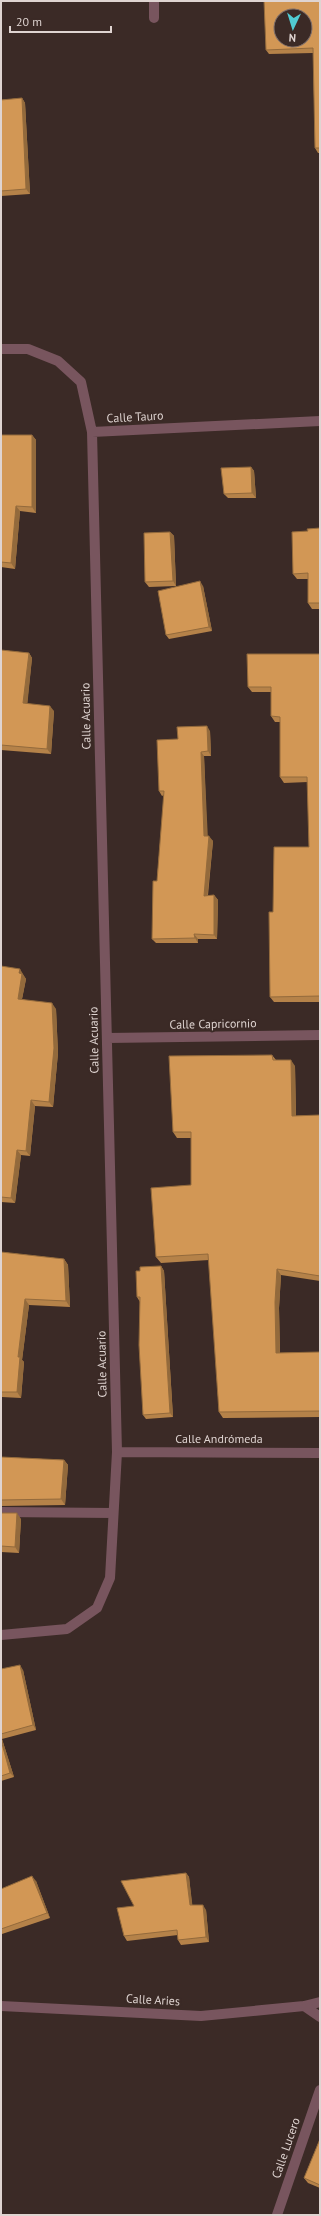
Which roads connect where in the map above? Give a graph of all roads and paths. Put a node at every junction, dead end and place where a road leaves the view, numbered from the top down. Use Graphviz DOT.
graph roads {
  1 [pos="154,1"];
  2 [pos="154,18"];
  3 [pos="1,349"];
  4 [pos="320,421"];
  5 [pos="92,432"];
  6 [pos="320,1035"];
  7 [pos="106,1038"];
  8 [pos="117,1452"];
  9 [pos="320,1453"];
  10 [pos="1,1512"];
  11 [pos="114,1513"];
  12 [pos="1,1635"];
  13 [pos="320,2002"];
  14 [pos="1,2006"];
  15 [pos="304,2006"];
  16 [pos="320,2017"];
  17 [pos="320,2090"];
  18 [pos="277,2215"];
  1 -- 2 [label="street"];
  3 -- 5 [label="street, Calle Tauro"];
  4 -- 5 [label="street, Calle Tauro"];
  5 -- 7 [label="street, Calle Acuario"];
  6 -- 7 [label="street, Calle Capricornio"];
  7 -- 8 [label="street, Calle Acuario"];
  8 -- 9 [label="street, Calle Andrómeda"];
  8 -- 11 [label="street, Calle Acuario"];
  10 -- 11 [label="street"];
  11 -- 12 [label="street, Calle Acuario"];
  13 -- 15 [label="street, Calle Aries"];
  14 -- 15 [label="street, Calle Aries"];
  15 -- 16 [label="street"];
  17 -- 18 [label="street, Calle Lucero"];
}
